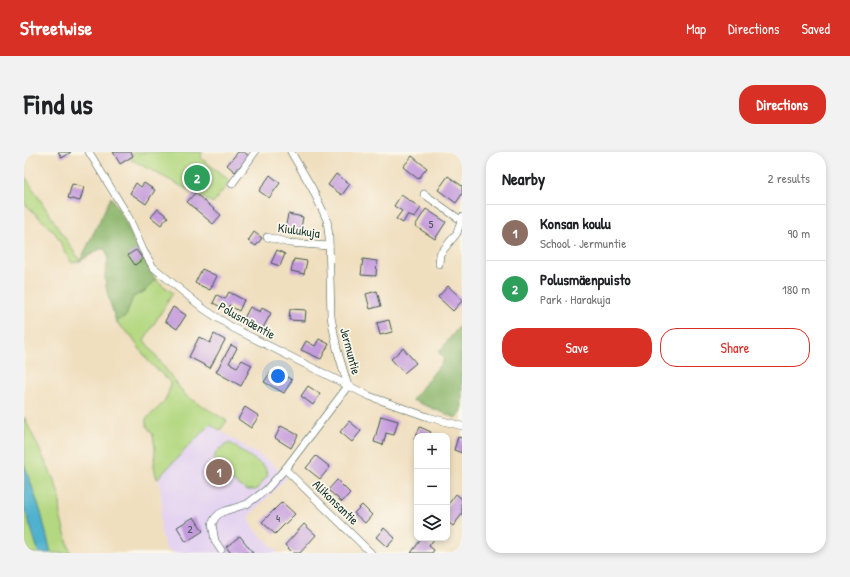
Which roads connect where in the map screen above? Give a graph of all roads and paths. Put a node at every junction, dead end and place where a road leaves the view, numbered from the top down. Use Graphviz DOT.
graph roads {
  1 [pos="89,152"];
  2 [pos="255,152"];
  3 [pos="291,152"];
  4 [pos="232,184"];
  5 [pos="424,194"];
  6 [pos="462,219"];
  7 [pos="267,237"];
  8 [pos="329,246"];
  9 [pos="439,264"];
  10 [pos="348,386"];
  11 [pos="462,426"];
  12 [pos="285,468"];
  13 [pos="24,549"];
  14 [pos="221,550"];
  15 [pos="25,553"];
  16 [pos="371,553"];
  1 -- 10 [label="street, Polusmäentie"];
  2 -- 4 [label="street"];
  3 -- 8 [label="street, Jermuntie"];
  5 -- 6 [label="street"];
  6 -- 9 [label="street"];
  7 -- 8 [label="street, Kiulukuja"];
  8 -- 10 [label="street, Jermuntie"];
  10 -- 11 [label="street, Polusmäentie"];
  10 -- 12 [label="street, Jermuntie"];
  12 -- 14 [label="street, Jermuntie"];
  12 -- 16 [label="street, Alikonsantie"];
  13 -- 15 [label="path"];
}
